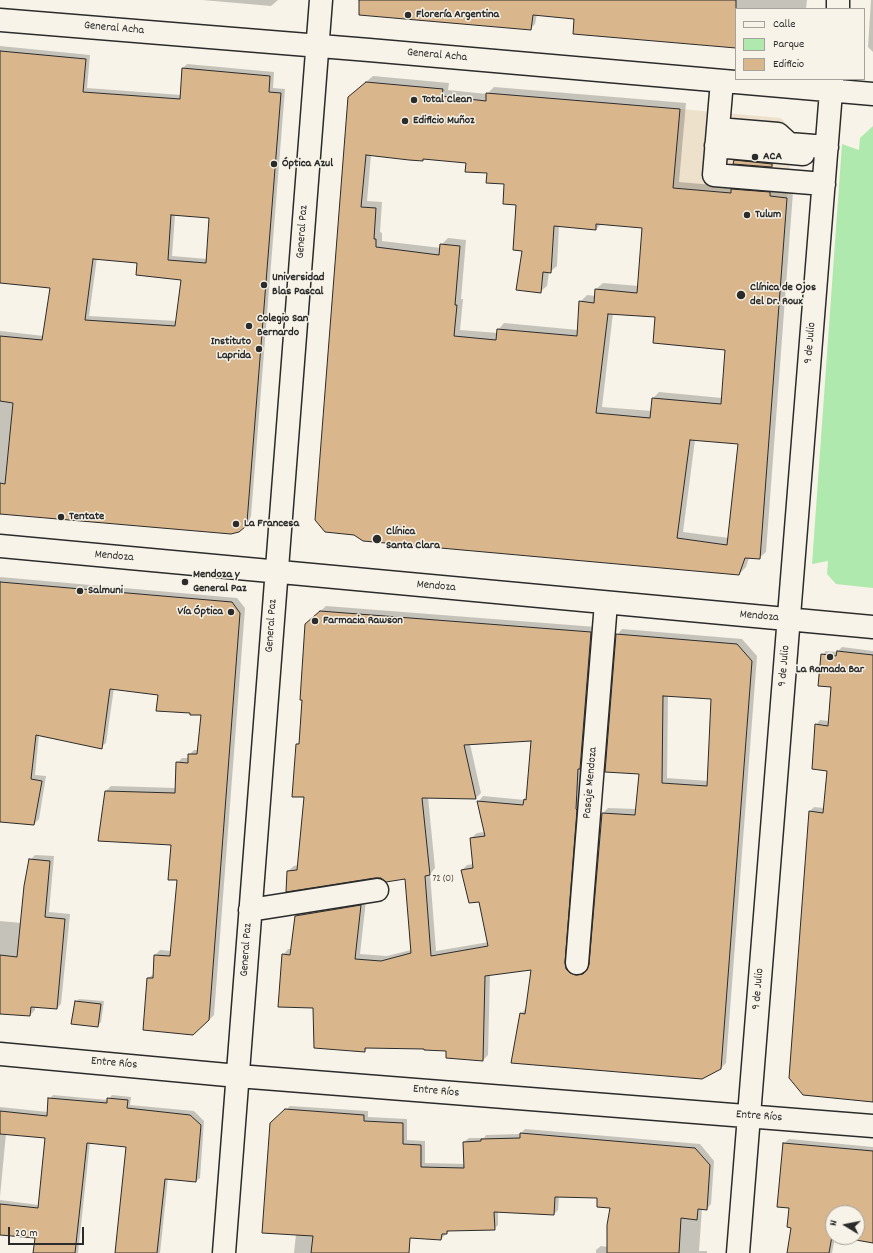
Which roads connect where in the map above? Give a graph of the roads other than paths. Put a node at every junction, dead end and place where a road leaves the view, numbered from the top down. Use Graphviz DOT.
graph roads {
  1 [pos="321,0"];
  2 [pos="0,20"];
  3 [pos="317,46"];
  4 [pos="722,81"];
  5 [pos="832,85"];
  6 [pos="873,94"];
  7 [pos="716,145"];
  8 [pos="826,152"];
  9 [pos="824,184"];
  10 [pos="0,546"];
  11 [pos="276,572"];
  12 [pos="606,603"];
  13 [pos="789,620"];
  14 [pos="873,627"];
  15 [pos="377,890"];
  16 [pos="250,910"];
  17 [pos="576,963"];
  18 [pos="0,1054"];
  19 [pos="238,1076"];
  20 [pos="749,1116"];
  21 [pos="873,1126"];
  22 [pos="224,1253"];
  23 [pos="738,1253"];
  1 -- 3 [label="street, General Paz"];
  2 -- 3 [label="street, General Acha"];
  3 -- 4 [label="street, General Acha"];
  3 -- 11 [label="street, General Paz"];
  4 -- 5 [label="street, General Acha"];
  4 -- 7 [label="street"];
  5 -- 6 [label="street, General Acha"];
  5 -- 8 [label="street, 9 de Julio"];
  7 -- 8 [label="street"];
  7 -- 8 [label="street"];
  7 -- 9 [label="street"];
  8 -- 9 [label="street, 9 de Julio"];
  9 -- 13 [label="street, 9 de Julio"];
  10 -- 11 [label="street, Mendoza"];
  11 -- 12 [label="street, Mendoza"];
  11 -- 16 [label="street, General Paz"];
  12 -- 13 [label="street, Mendoza"];
  12 -- 17 [label="street, Pasaje Mendoza"];
  13 -- 14 [label="street, Mendoza"];
  13 -- 20 [label="street, 9 de Julio"];
  15 -- 16 [label="street"];
  16 -- 19 [label="street, General Paz"];
  18 -- 19 [label="street, Entre Ríos"];
  19 -- 20 [label="street, Entre Ríos"];
  19 -- 22 [label="street, General Paz"];
  20 -- 21 [label="street, Entre Ríos"];
  20 -- 23 [label="street, 9 de Julio"];
}
